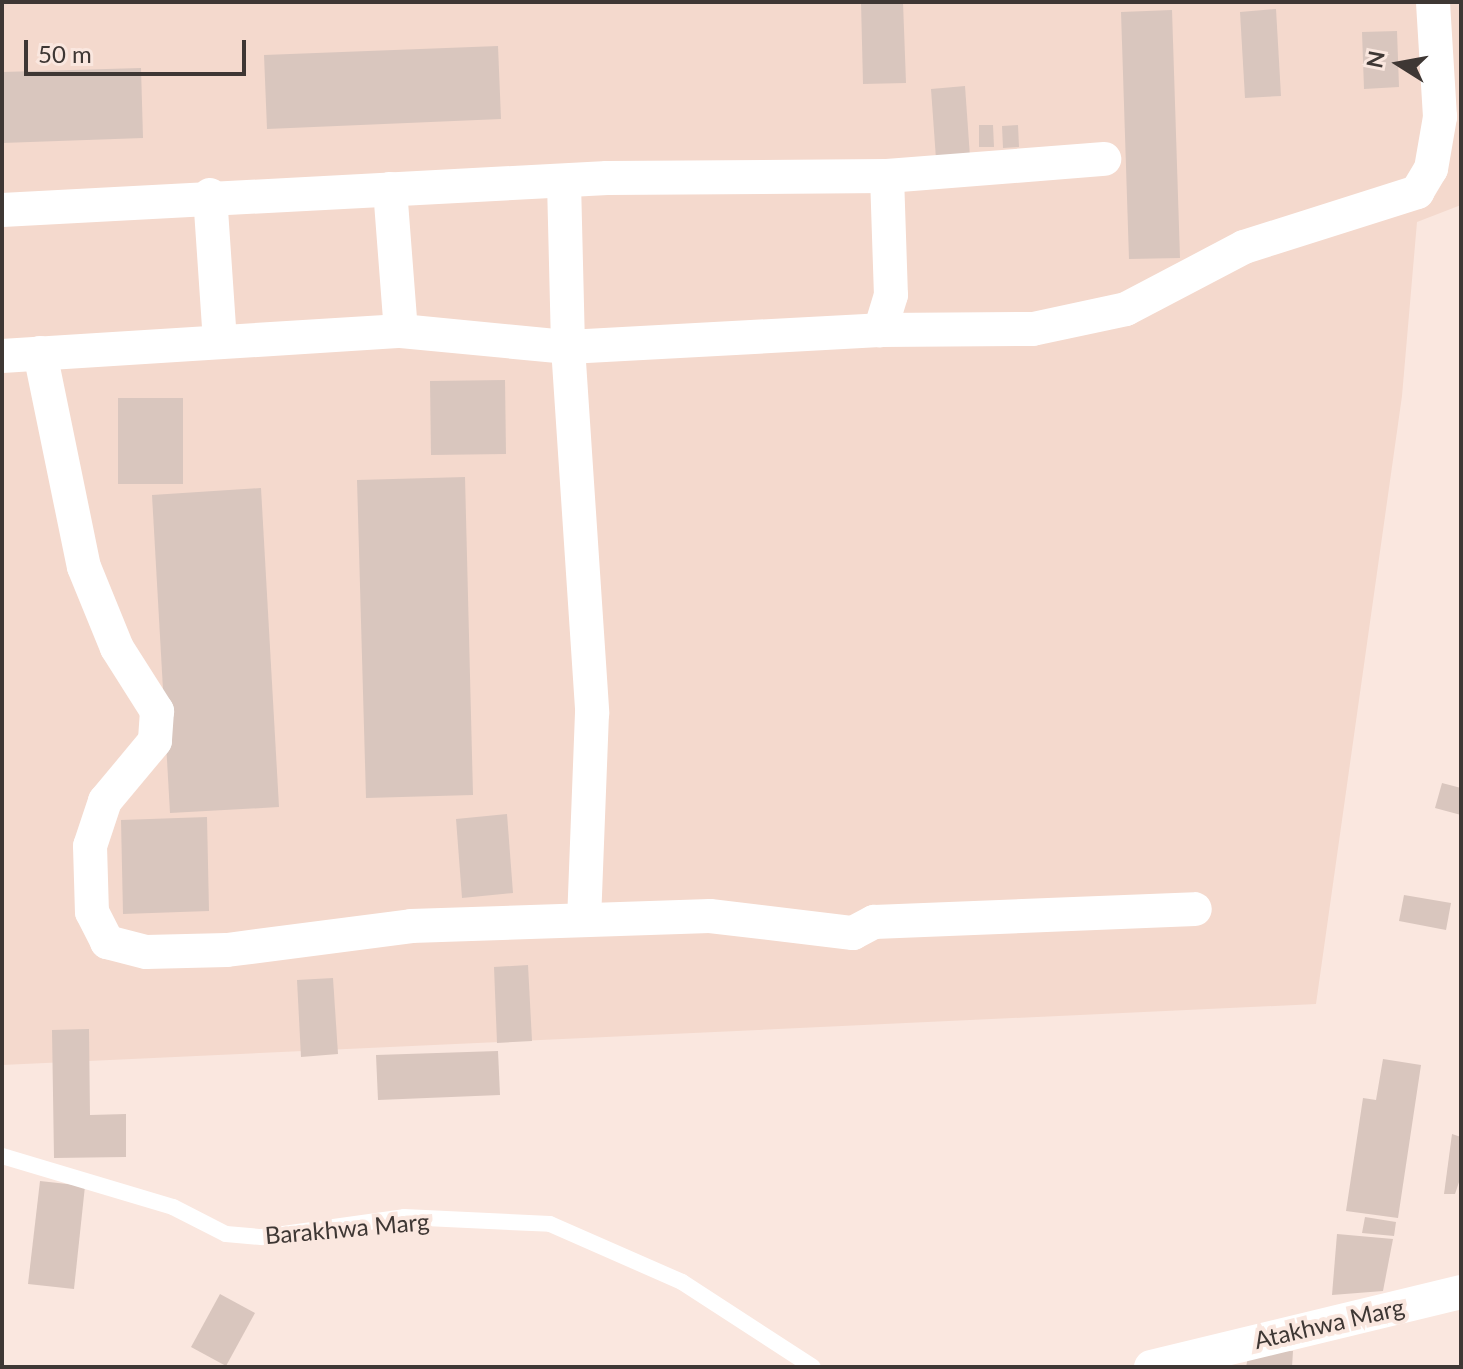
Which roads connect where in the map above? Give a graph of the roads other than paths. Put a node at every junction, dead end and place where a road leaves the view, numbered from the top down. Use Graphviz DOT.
graph roads {
  1 [pos="1433,2"];
  2 [pos="1104,159"];
  3 [pos="887,176"];
  4 [pos="564,182"];
  5 [pos="390,189"];
  6 [pos="210,195"];
  7 [pos="2,210"];
  8 [pos="880,330"];
  9 [pos="401,331"];
  10 [pos="220,340"];
  11 [pos="568,347"];
  12 [pos="40,353"];
  13 [pos="2,356"];
  14 [pos="1195,909"];
  15 [pos="584,919"];
  16 [pos="2,1156"];
  17 [pos="1461,1292"];
  18 [pos="1162,1365"];
  19 [pos="813,1367"];
  1 -- 8 [label="street"];
  2 -- 3 [label="street"];
  3 -- 4 [label="street"];
  3 -- 8 [label="street"];
  4 -- 5 [label="street"];
  4 -- 11 [label="street"];
  5 -- 6 [label="street"];
  5 -- 9 [label="street"];
  6 -- 7 [label="street"];
  6 -- 10 [label="street"];
  8 -- 11 [label="street"];
  9 -- 10 [label="street"];
  9 -- 11 [label="street"];
  10 -- 12 [label="street"];
  11 -- 15 [label="street"];
  12 -- 13 [label="street"];
  12 -- 15 [label="street"];
  14 -- 15 [label="street"];
  16 -- 19 [label="lane, Barakhwa Marg"];
  17 -- 18 [label="street, Atakhwa Marg"];
}
